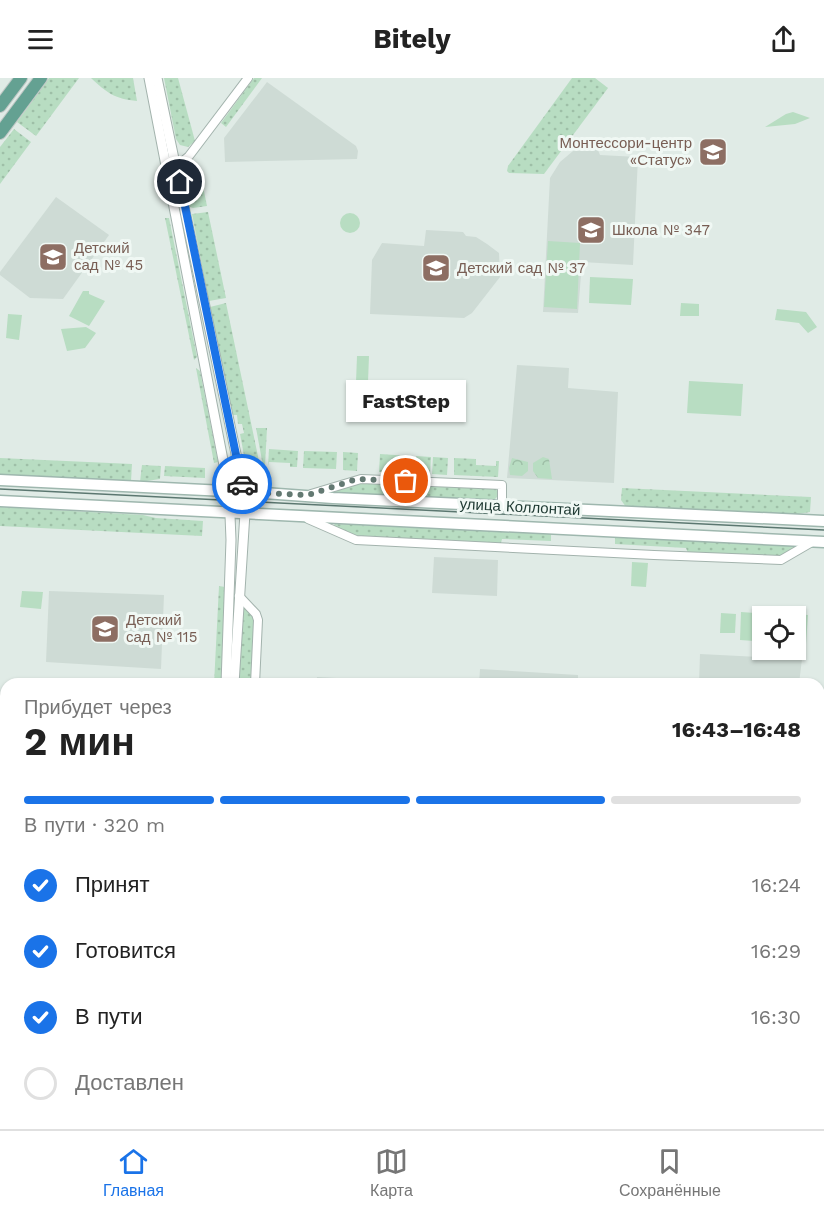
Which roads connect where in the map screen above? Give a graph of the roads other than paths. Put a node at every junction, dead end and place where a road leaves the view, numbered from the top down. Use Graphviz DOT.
graph roads {
  1 [pos="21,78"];
  2 [pos="41,78"];
  3 [pos="149,78"];
  4 [pos="157,78"];
  5 [pos="248,78"];
  6 [pos="0,106"];
  7 [pos="0,133"];
  8 [pos="171,166"];
  9 [pos="0,480"];
  10 [pos="229,491"];
  11 [pos="244,492"];
  12 [pos="308,495"];
  13 [pos="0,501"];
  14 [pos="502,507"];
  15 [pos="230,513"];
  16 [pos="245,513"];
  17 [pos="304,517"];
  18 [pos="824,521"];
  19 [pos="812,542"];
  20 [pos="824,542"];
  21 [pos="239,596"];
  22 [pos="226,678"];
  23 [pos="234,678"];
  24 [pos="255,678"];
  1 -- 6 [label="main road"];
  2 -- 7 [label="main road"];
  3 -- 8 [label="street"];
  4 -- 8 [label="street"];
  5 -- 8 [label="street"];
  8 -- 10 [label="street"];
  8 -- 11 [label="street"];
  9 -- 10 [label="main road, улица Коллонтай"];
  10 -- 11 [label="main road, улица Коллонтай"];
  10 -- 15 [label="street"];
  11 -- 12 [label="main road, улица Коллонтай"];
  11 -- 16 [label="street"];
  12 -- 14 [label="main road, улица Коллонтай"];
  12 -- 14 [label="street"];
  13 -- 15 [label="main road, улица Коллонтай"];
  14 -- 18 [label="main road, улица Коллонтай"];
  15 -- 16 [label="main road, улица Коллонтай"];
  15 -- 22 [label="street"];
  16 -- 17 [label="main road, улица Коллонтай"];
  16 -- 21 [label="street"];
  17 -- 19 [label="main road, улица Коллонтай"];
  17 -- 19 [label="street"];
  19 -- 20 [label="main road, улица Коллонтай"];
  21 -- 23 [label="street"];
  21 -- 24 [label="street"];
}
